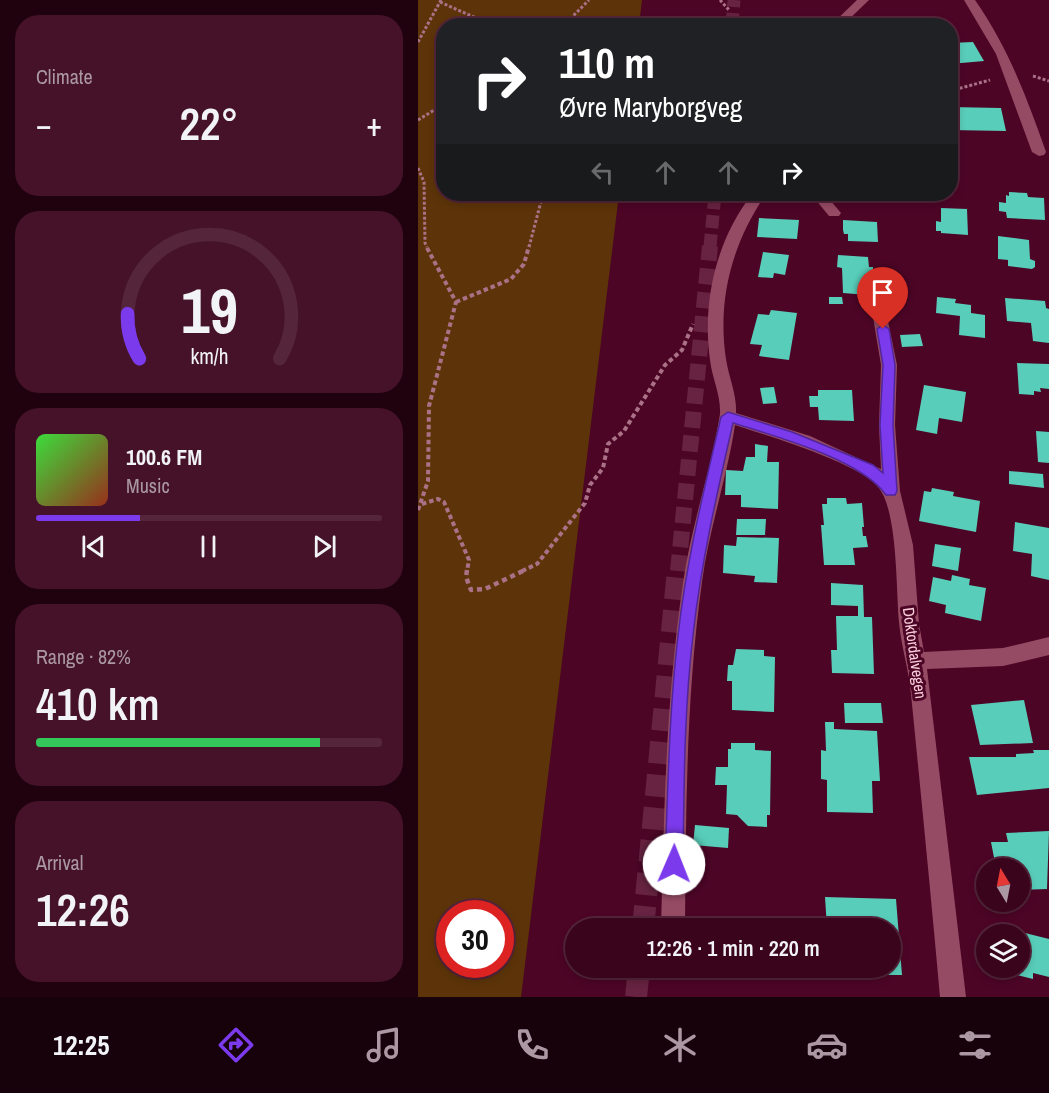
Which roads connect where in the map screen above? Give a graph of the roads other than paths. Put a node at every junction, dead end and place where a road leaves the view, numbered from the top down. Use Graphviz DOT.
graph roads {
  1 [pos="864,0"];
  2 [pos="969,0"];
  3 [pos="844,18"];
  4 [pos="1039,152"];
  5 [pos="753,201"];
  6 [pos="824,201"];
  7 [pos="834,213"];
  8 [pos="880,311"];
  9 [pos="728,417"];
  10 [pos="890,491"];
  11 [pos="1048,646"];
  12 [pos="916,661"];
  13 [pos="673,918"];
  14 [pos="953,997"];
  1 -- 3 [label="street"];
  2 -- 4 [label="street"];
  5 -- 9 [label="street"];
  6 -- 7 [label="street"];
  8 -- 10 [label="street, Doktordalvegen"];
  9 -- 10 [label="street"];
  9 -- 13 [label="street"];
  10 -- 12 [label="street, Doktordalvegen"];
  11 -- 12 [label="street"];
  12 -- 14 [label="street, Doktordalvegen"];
}
